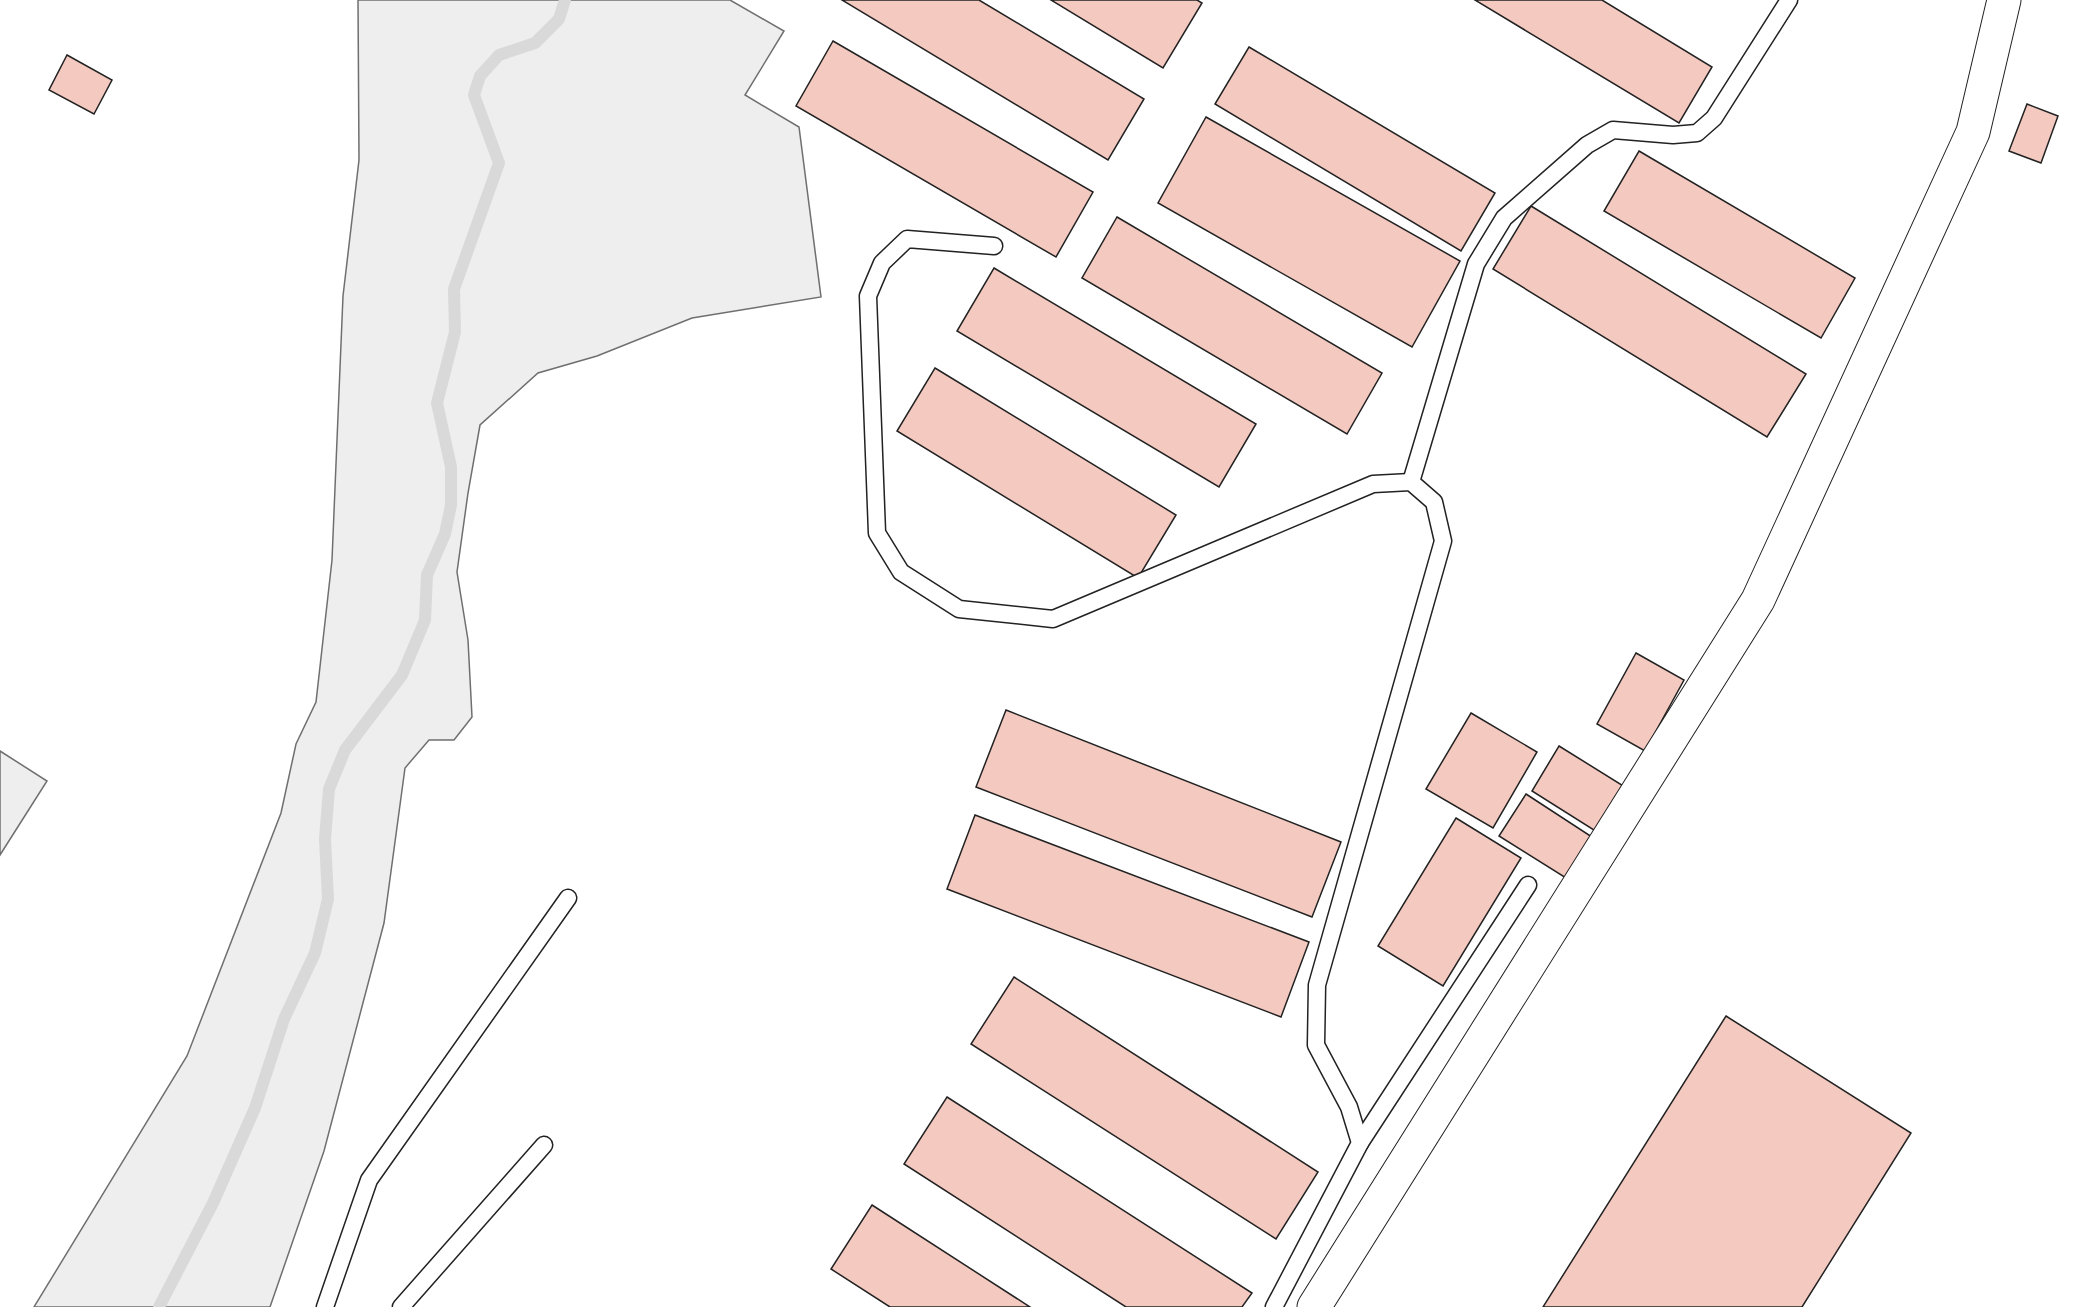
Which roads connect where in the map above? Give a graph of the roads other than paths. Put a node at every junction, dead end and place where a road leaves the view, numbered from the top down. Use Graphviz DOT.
graph roads {
  1 [pos="1789,0"];
  2 [pos="2004,0"];
  3 [pos="994,246"];
  4 [pos="1411,482"];
  5 [pos="1528,885"];
  6 [pos="568,898"];
  7 [pos="1360,1143"];
  8 [pos="544,1145"];
  9 [pos="325,1307"];
  10 [pos="401,1307"];
  11 [pos="1274,1307"];
  12 [pos="1314,1307"];
  1 -- 4 [label="lane"];
  2 -- 12 [label="street"];
  3 -- 4 [label="lane"];
  4 -- 7 [label="lane"];
  5 -- 7 [label="lane"];
  6 -- 9 [label="lane"];
  7 -- 11 [label="lane"];
  8 -- 10 [label="lane"];
}
